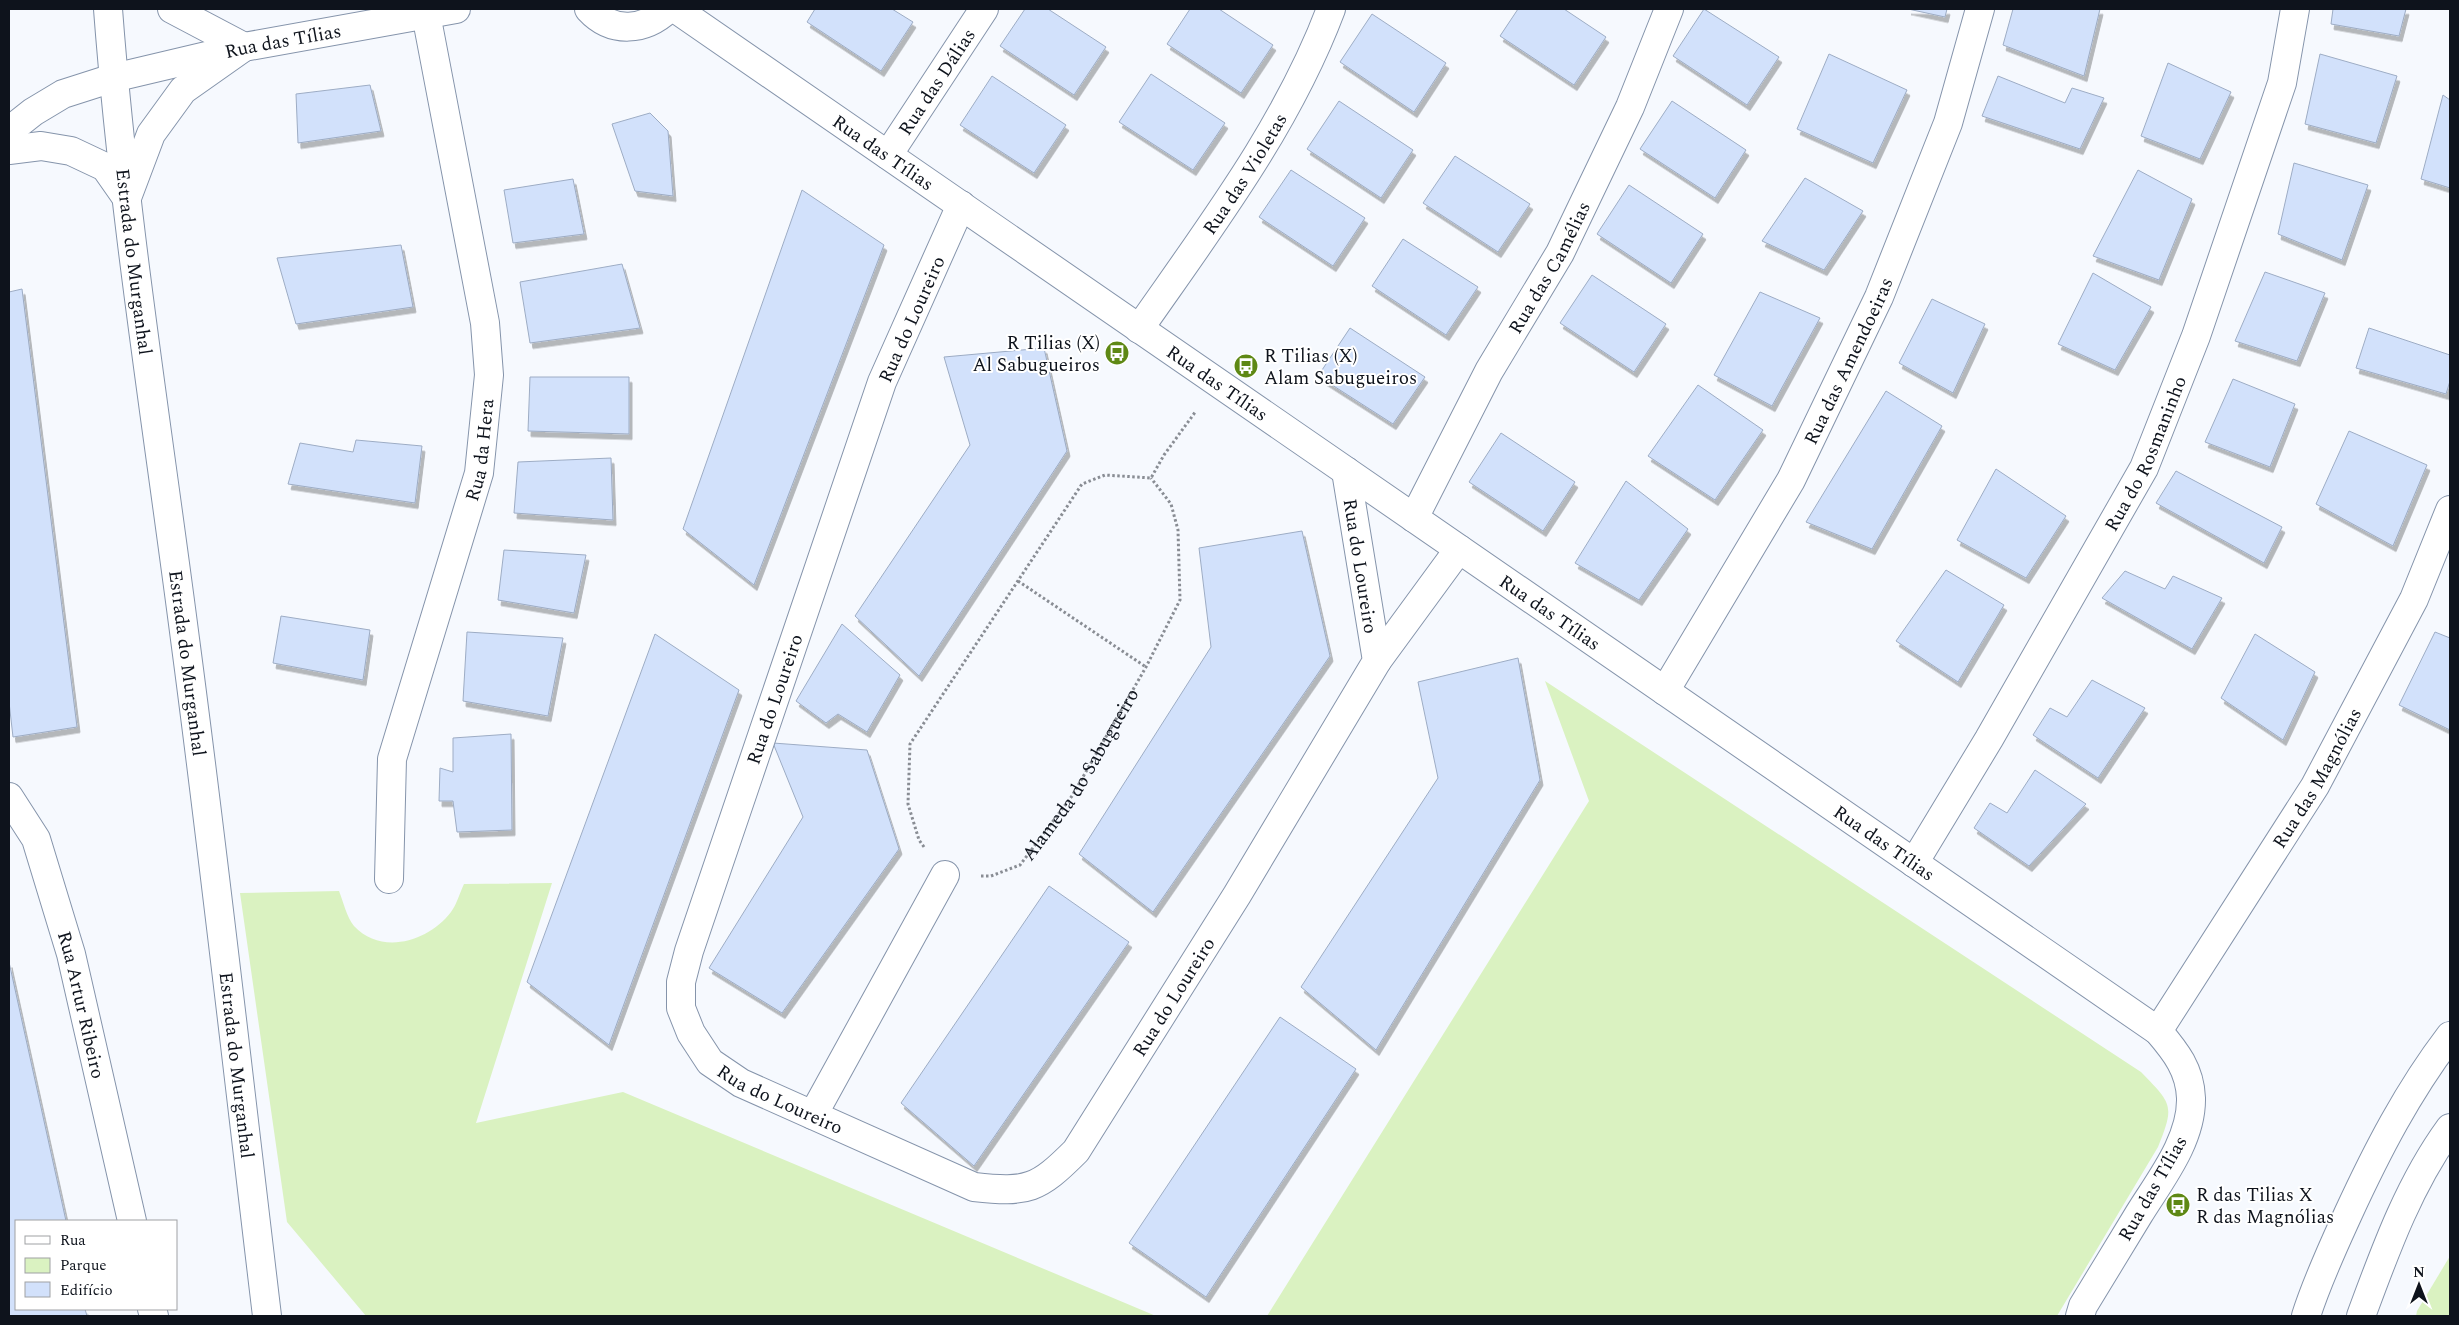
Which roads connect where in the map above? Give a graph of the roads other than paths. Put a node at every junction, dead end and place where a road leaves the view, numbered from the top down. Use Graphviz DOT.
graph roads {
  1 [pos="108,9"];
  2 [pos="172,9"];
  3 [pos="456,9"];
  4 [pos="589,9"];
  5 [pos="668,9"];
  6 [pos="676,9"];
  7 [pos="984,9"];
  8 [pos="1331,9"];
  9 [pos="1669,9"];
  10 [pos="1980,9"];
  11 [pos="2295,9"];
  12 [pos="426,14"];
  13 [pos="244,47"];
  14 [pos="113,78"];
  15 [pos="9,131"];
  16 [pos="9,150"];
  17 [pos="888,155"];
  18 [pos="126,198"];
  19 [pos="961,205"];
  20 [pos="1139,329"];
  21 [pos="1346,471"];
  22 [pos="2450,510"];
  23 [pos="1414,518"];
  24 [pos="1459,549"];
  25 [pos="1377,660"];
  26 [pos="1665,691"];
  27 [pos="9,797"];
  28 [pos="1914,863"];
  29 [pos="945,875"];
  30 [pos="389,880"];
  31 [pos="2158,1031"];
  32 [pos="2450,1036"];
  33 [pos="813,1115"];
  34 [pos="2450,1128"];
  35 [pos="132,1220"];
  36 [pos="267,1316"];
  37 [pos="2080,1316"];
  38 [pos="2306,1316"];
  39 [pos="2360,1316"];
  1 -- 14 [label="street, Estrada do Murganhal"];
  2 -- 13 [label="street"];
  3 -- 12 [label="street, Rua das Tílias"];
  4 -- 5 [label="street"];
  6 -- 17 [label="street, Rua das Tílias"];
  7 -- 17 [label="street, Rua das Dálias"];
  8 -- 20 [label="street, Rua das Violetas"];
  9 -- 23 [label="street, Rua das Camélias"];
  10 -- 26 [label="street, Rua das Amendoeiras"];
  11 -- 28 [label="street, Rua do Rosmaninho"];
  12 -- 13 [label="street, Rua das Tílias"];
  12 -- 30 [label="street, Rua da Hera"];
  13 -- 14 [label="street, Rua das Tílias"];
  13 -- 18 [label="street"];
  14 -- 15 [label="street, Rua das Tílias"];
  14 -- 18 [label="street, Estrada do Murganhal"];
  16 -- 18 [label="street"];
  17 -- 19 [label="street, Rua das Tílias"];
  18 -- 36 [label="street, Estrada do Murganhal"];
  19 -- 20 [label="street, Rua das Tílias"];
  19 -- 33 [label="street, Rua do Loureiro"];
  20 -- 21 [label="street, Rua das Tílias"];
  21 -- 23 [label="street, Rua das Tílias"];
  21 -- 25 [label="street, Rua do Loureiro"];
  22 -- 31 [label="street, Rua das Magnólias"];
  23 -- 24 [label="street, Rua das Tílias"];
  24 -- 25 [label="street, Rua do Loureiro"];
  24 -- 26 [label="street, Rua das Tílias"];
  25 -- 33 [label="street, Rua do Loureiro"];
  26 -- 28 [label="street, Rua das Tílias"];
  27 -- 35 [label="street, Rua Artur Ribeiro"];
  28 -- 31 [label="street, Rua das Tílias"];
  29 -- 33 [label="street"];
  31 -- 37 [label="street, Rua das Tílias"];
  32 -- 38 [label="street"];
  34 -- 39 [label="street"];
}
